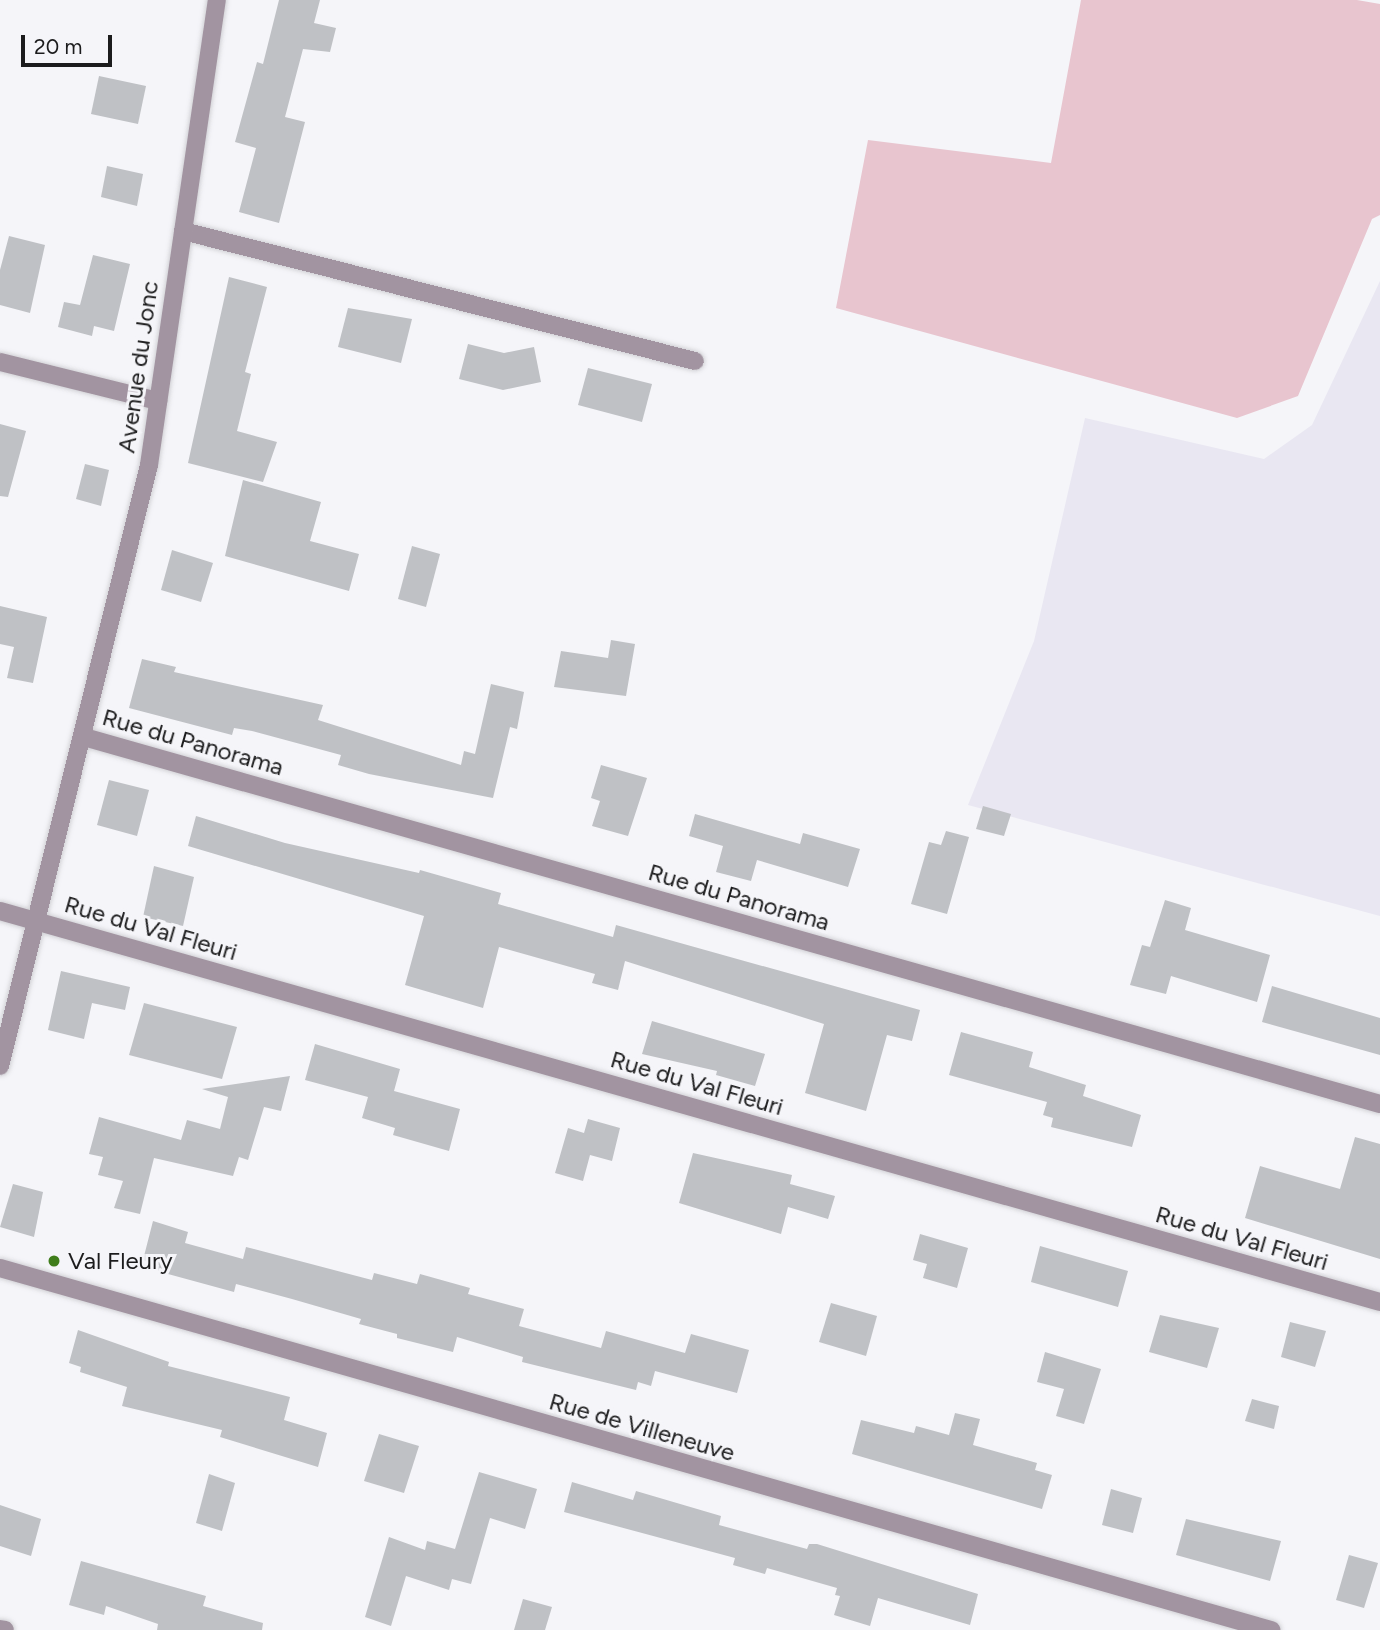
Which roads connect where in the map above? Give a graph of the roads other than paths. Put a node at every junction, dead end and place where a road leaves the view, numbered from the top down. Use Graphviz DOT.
graph roads {
  1 [pos="217,0"];
  2 [pos="183,231"];
  3 [pos="695,361"];
  4 [pos="0,362"];
  5 [pos="158,401"];
  6 [pos="84,737"];
  7 [pos="0,911"];
  8 [pos="35,921"];
  9 [pos="0,1066"];
  10 [pos="1380,1104"];
  11 [pos="0,1268"];
  12 [pos="1380,1302"];
  13 [pos="1271,1630"];
  1 -- 2 [label="street, Avenue du Jonc"];
  2 -- 3 [label="street"];
  2 -- 5 [label="street, Avenue du Jonc"];
  4 -- 5 [label="street"];
  5 -- 6 [label="street, Avenue du Jonc"];
  6 -- 8 [label="street, Avenue du Jonc"];
  6 -- 10 [label="street, Rue du Panorama"];
  7 -- 8 [label="street, Rue du Val Fleuri"];
  8 -- 9 [label="street, Avenue du Jonc"];
  8 -- 12 [label="street, Rue du Val Fleuri"];
  11 -- 13 [label="street, Rue de Villeneuve"];
}
